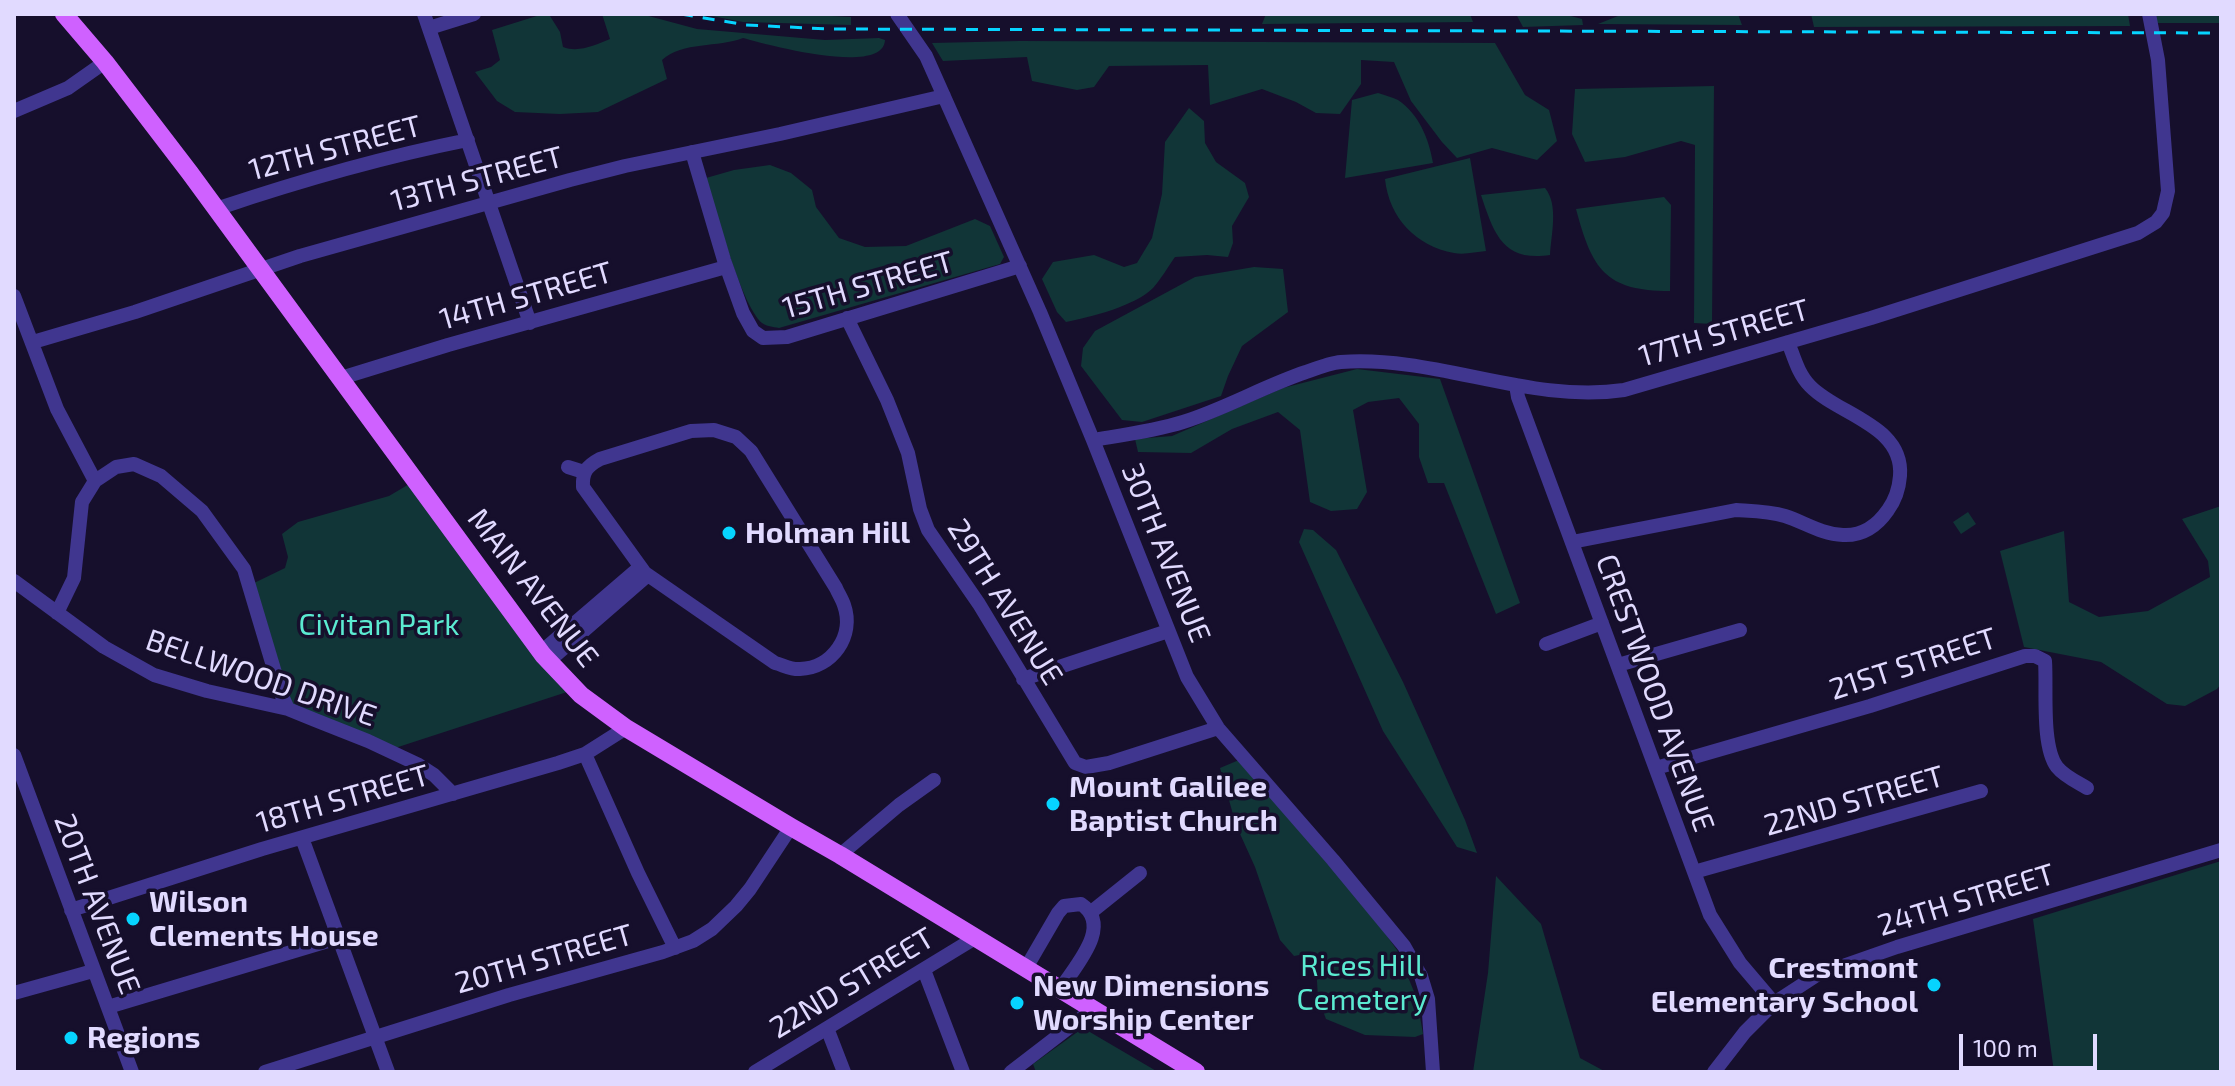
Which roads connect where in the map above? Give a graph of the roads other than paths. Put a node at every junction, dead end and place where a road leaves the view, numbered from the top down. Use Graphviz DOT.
graph roads {
  1 [pos="64,14"];
  2 [pos="474,14"];
  3 [pos="897,14"];
  4 [pos="2149,14"];
  5 [pos="426,21"];
  6 [pos="105,62"];
  7 [pos="944,96"];
  8 [pos="14,111"];
  9 [pos="468,140"];
  10 [pos="692,152"];
  11 [pos="488,203"];
  12 [pos="216,209"];
  13 [pos="1020,266"];
  14 [pos="726,267"];
  15 [pos="261,270"];
  16 [pos="14,296"];
  17 [pos="847,318"];
  18 [pos="530,323"];
  19 [pos="33,342"];
  20 [pos="1788,342"];
  21 [pos="341,378"];
  22 [pos="1516,385"];
  23 [pos="1093,440"];
  24 [pos="568,467"];
  25 [pos="584,472"];
  26 [pos="95,481"];
  27 [pos="1572,542"];
  28 [pos="644,571"];
  29 [pos="14,581"];
  30 [pos="57,613"];
  31 [pos="1602,623"];
  32 [pos="1740,630"];
  33 [pos="1168,631"];
  34 [pos="1546,644"];
  35 [pos="543,655"];
  36 [pos="1618,665"];
  37 [pos="1023,679"];
  38 [pos="288,709"];
  39 [pos="626,728"];
  40 [pos="1218,728"];
  41 [pos="585,754"];
  42 [pos="14,755"];
  43 [pos="1656,768"];
  44 [pos="934,780"];
  45 [pos="19,786"];
  46 [pos="2087,788"];
  47 [pos="1981,791"];
  48 [pos="453,794"];
  49 [pos="791,827"];
  50 [pos="302,838"];
  51 [pos="2221,850"];
  52 [pos="840,855"];
  53 [pos="1694,872"];
  54 [pos="1140,873"];
  55 [pos="71,910"];
  56 [pos="1090,913"];
  57 [pos="338,938"];
  58 [pos="975,938"];
  59 [pos="675,948"];
  60 [pos="1026,968"];
  61 [pos="924,970"];
  62 [pos="93,971"];
  63 [pos="1060,990"];
  64 [pos="14,993"];
  65 [pos="1774,1003"];
  66 [pos="108,1007"];
  67 [pos="1093,1009"];
  68 [pos="827,1028"];
  69 [pos="376,1037"];
  70 [pos="132,1072"];
  71 [pos="265,1072"];
  72 [pos="388,1072"];
  73 [pos="755,1072"];
  74 [pos="844,1072"];
  75 [pos="963,1072"];
  76 [pos="1011,1072"];
  77 [pos="1196,1072"];
  78 [pos="1433,1072"];
  79 [pos="1714,1072"];
  1 -- 6 [label="main road, MAIN AVENUE"];
  2 -- 5 [label="street"];
  3 -- 7 [label="street, 30TH AVENUE"];
  4 -- 20 [label="street, 17TH STREET"];
  5 -- 9 [label="street"];
  6 -- 8 [label="street"];
  6 -- 12 [label="main road, MAIN AVENUE"];
  7 -- 10 [label="street, 13TH STREET"];
  7 -- 13 [label="street, 30TH AVENUE"];
  9 -- 11 [label="street"];
  9 -- 12 [label="street, 12TH STREET"];
  10 -- 11 [label="street, 13TH STREET"];
  10 -- 14 [label="street"];
  11 -- 15 [label="street, 13TH STREET"];
  11 -- 18 [label="street"];
  12 -- 15 [label="main road, MAIN AVENUE"];
  13 -- 17 [label="street, 15TH STREET"];
  13 -- 23 [label="street, 30TH AVENUE"];
  14 -- 17 [label="street, 15TH STREET"];
  14 -- 18 [label="street, 14TH STREET"];
  15 -- 19 [label="street, 13TH STREET"];
  15 -- 21 [label="main road, MAIN AVENUE"];
  16 -- 19 [label="street"];
  17 -- 37 [label="street, 29TH AVENUE"];
  18 -- 21 [label="street, 14TH STREET"];
  19 -- 26 [label="street"];
  20 -- 22 [label="street, 17TH STREET"];
  20 -- 27 [label="street"];
  21 -- 35 [label="main road, MAIN AVENUE"];
  22 -- 23 [label="street, 17TH STREET"];
  22 -- 27 [label="street, CRESTWOOD AVENUE"];
  23 -- 33 [label="street, 30TH AVENUE"];
  24 -- 25 [label="street"];
  25 -- 28 [label="street"];
  25 -- 28 [label="street"];
  26 -- 30 [label="street"];
  26 -- 38 [label="street"];
  27 -- 31 [label="street, CRESTWOOD AVENUE"];
  28 -- 35 [label="street"];
  29 -- 30 [label="street, BELLWOOD DRIVE"];
  30 -- 38 [label="street, BELLWOOD DRIVE"];
  31 -- 34 [label="street"];
  31 -- 36 [label="street, CRESTWOOD AVENUE"];
  32 -- 36 [label="street"];
  33 -- 37 [label="street"];
  33 -- 40 [label="street, 30TH AVENUE"];
  35 -- 39 [label="main road, MAIN AVENUE"];
  36 -- 43 [label="street, CRESTWOOD AVENUE"];
  37 -- 40 [label="street, 29TH AVENUE"];
  38 -- 48 [label="street, BELLWOOD DRIVE"];
  39 -- 41 [label="street, 18TH STREET"];
  39 -- 49 [label="main road, MAIN AVENUE"];
  40 -- 78 [label="street, 30TH AVENUE"];
  41 -- 48 [label="street, 18TH STREET"];
  41 -- 59 [label="street"];
  42 -- 45 [label="street, 20TH AVENUE"];
  43 -- 46 [label="street, 21ST STREET"];
  43 -- 53 [label="street, CRESTWOOD AVENUE"];
  44 -- 52 [label="street"];
  45 -- 55 [label="street, 20TH AVENUE"];
  47 -- 53 [label="street, 22ND STREET"];
  48 -- 50 [label="street, 18TH STREET"];
  49 -- 52 [label="main road, MAIN AVENUE"];
  49 -- 59 [label="street, 20TH STREET"];
  50 -- 55 [label="street, 18TH STREET"];
  50 -- 57 [label="street"];
  51 -- 65 [label="street, 24TH STREET"];
  52 -- 58 [label="main road, MAIN AVENUE"];
  53 -- 65 [label="street, CRESTWOOD AVENUE"];
  54 -- 56 [label="street"];
  55 -- 62 [label="street, 20TH AVENUE"];
  56 -- 60 [label="street"];
  56 -- 63 [label="street"];
  57 -- 66 [label="street"];
  57 -- 69 [label="street"];
  58 -- 60 [label="main road, MAIN AVENUE"];
  58 -- 61 [label="street, 22ND STREET"];
  59 -- 69 [label="street, 20TH STREET"];
  60 -- 63 [label="main road, MAIN AVENUE"];
  61 -- 68 [label="street, 22ND STREET"];
  61 -- 75 [label="street"];
  62 -- 64 [label="street"];
  62 -- 66 [label="street, 20TH AVENUE"];
  63 -- 67 [label="main road, MAIN AVENUE"];
  65 -- 79 [label="street, 24TH STREET"];
  66 -- 70 [label="street, 20TH AVENUE"];
  67 -- 76 [label="street"];
  67 -- 77 [label="main road, MAIN AVENUE"];
  68 -- 73 [label="street, 22ND STREET"];
  68 -- 74 [label="street"];
  69 -- 71 [label="street, 20TH STREET"];
  69 -- 72 [label="street"];
}
